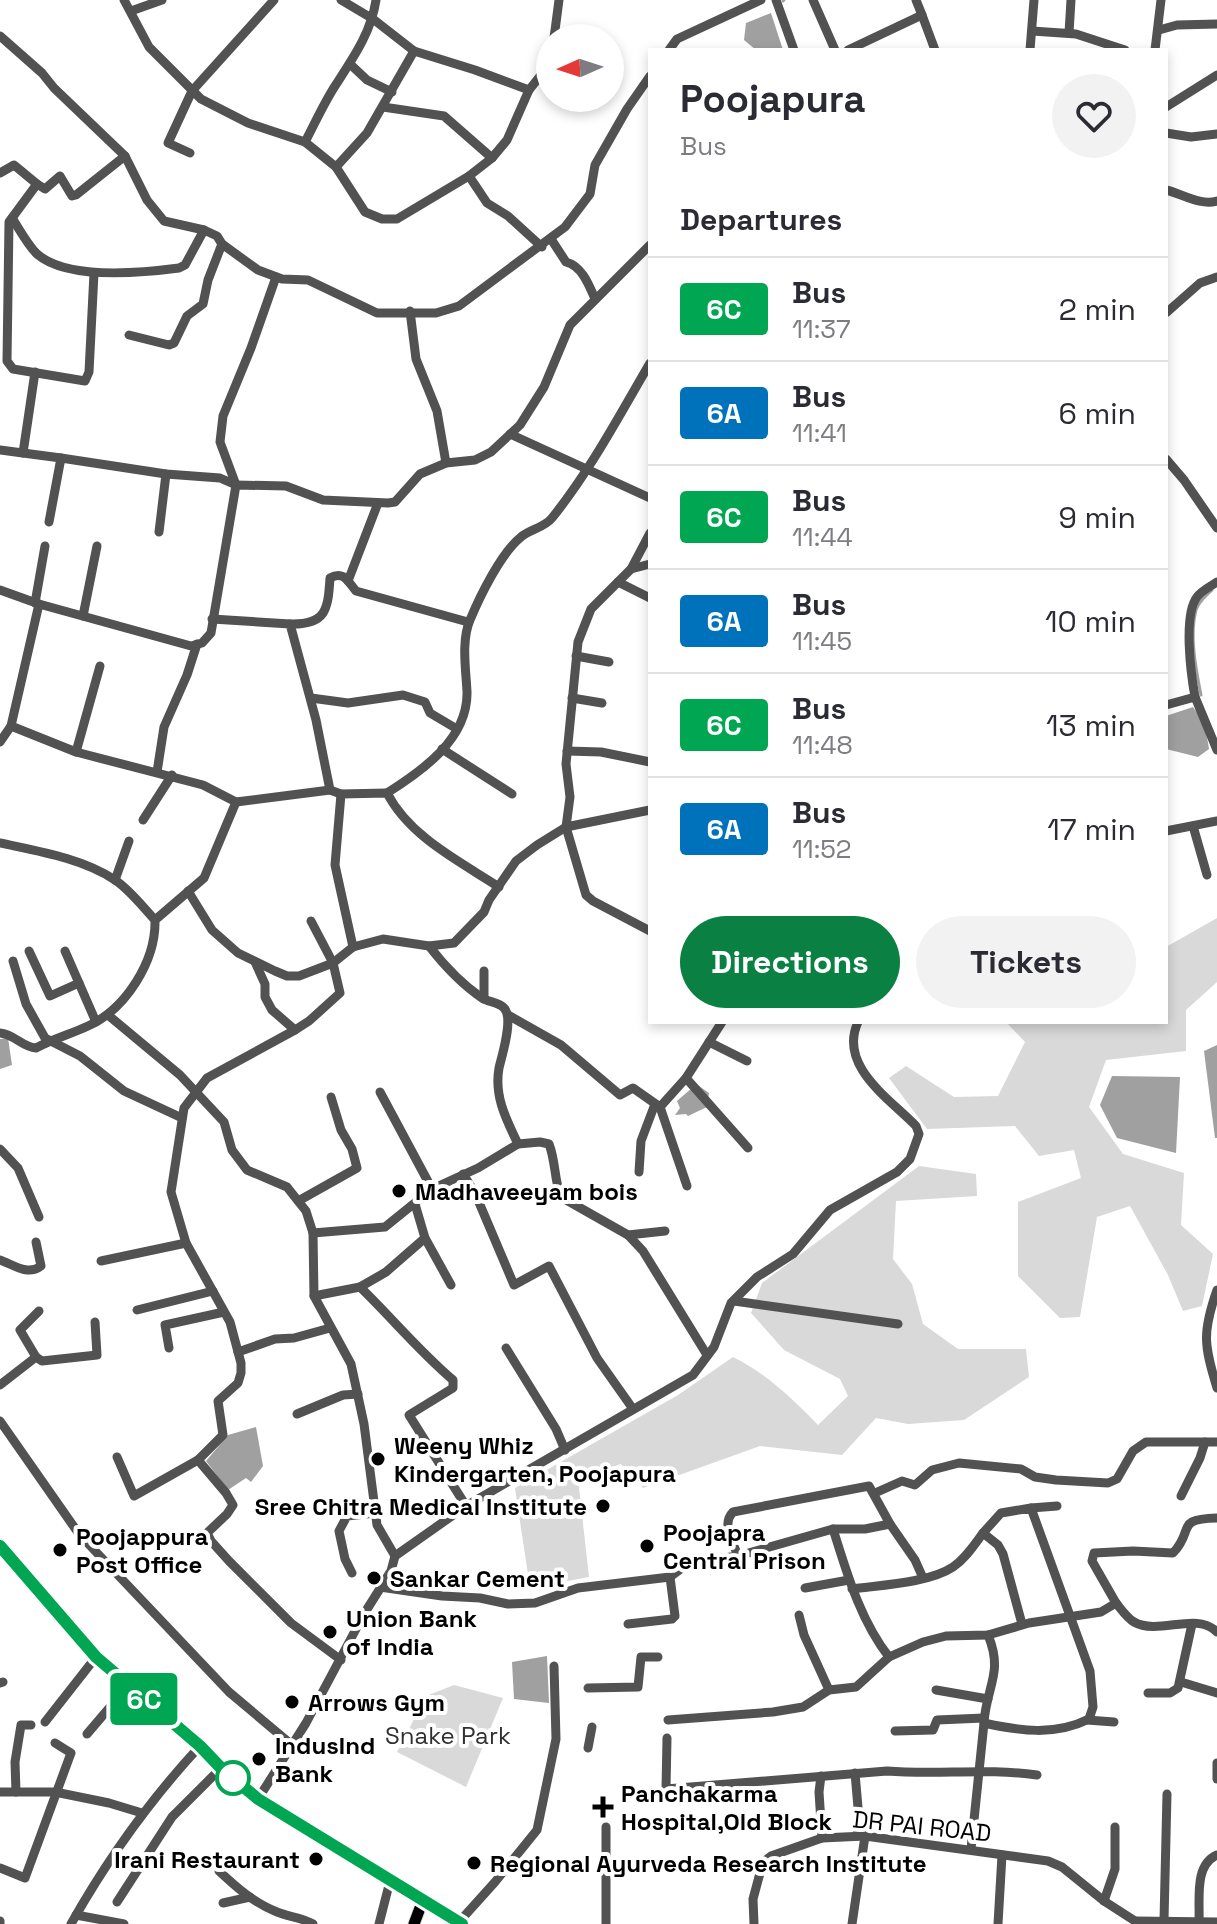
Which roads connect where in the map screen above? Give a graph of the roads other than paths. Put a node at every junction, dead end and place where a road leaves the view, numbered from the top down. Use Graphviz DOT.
graph roads {
  1 [pos="124,0"];
  2 [pos="162,0"];
  3 [pos="274,0"];
  4 [pos="341,0"];
  5 [pos="376,0"];
  6 [pos="559,0"];
  7 [pos="761,0"];
  8 [pos="776,0"];
  9 [pos="916,0"];
  10 [pos="1034,0"];
  11 [pos="1071,0"];
  12 [pos="1161,0"];
  13 [pos="818,1"];
  14 [pos="131,11"];
  15 [pos="922,15"];
  16 [pos="373,19"];
  17 [pos="556,24"];
  18 [pos="1217,24"];
  19 [pos="1159,30"];
  20 [pos="1032,31"];
  21 [pos="1069,33"];
  22 [pos="0,36"];
  23 [pos="670,48"];
  24 [pos="793,48"];
  25 [pos="834,48"];
  26 [pos="852,48"];
  27 [pos="934,48"];
  28 [pos="1030,48"];
  29 [pos="1109,48"];
  30 [pos="1155,48"];
  31 [pos="414,51"];
  32 [pos="350,64"];
  33 [pos="1217,75"];
  34 [pos="536,81"];
  35 [pos="529,90"];
  36 [pos="192,91"];
  37 [pos="392,92"];
  38 [pos="645,95"];
  39 [pos="1168,106"];
  40 [pos="383,107"];
  41 [pos="1168,133"];
  42 [pos="1217,134"];
  43 [pos="305,142"];
  44 [pos="190,153"];
  45 [pos="125,156"];
  46 [pos="492,158"];
  47 [pos="336,167"];
  48 [pos="0,173"];
  49 [pos="469,176"];
  50 [pos="37,184"];
  51 [pos="1168,191"];
  52 [pos="1217,201"];
  53 [pos="12,218"];
  54 [pos="204,230"];
  55 [pos="551,239"];
  56 [pos="222,244"];
  57 [pos="542,247"];
  58 [pos="648,247"];
  59 [pos="4,266"];
  60 [pos="94,273"];
  61 [pos="276,277"];
  62 [pos="1217,277"];
  63 [pos="595,299"];
  64 [pos="410,311"];
  65 [pos="1168,311"];
  66 [pos="129,335"];
  67 [pos="648,366"];
  68 [pos="35,372"];
  69 [pos="510,434"];
  70 [pos="0,450"];
  71 [pos="23,453"];
  72 [pos="61,458"];
  73 [pos="1168,461"];
  74 [pos="446,463"];
  75 [pos="588,468"];
  76 [pos="166,474"];
  77 [pos="236,485"];
  78 [pos="648,497"];
  79 [pos="378,503"];
  80 [pos="49,522"];
  81 [pos="1217,528"];
  82 [pos="159,532"];
  83 [pos="648,537"];
  84 [pos="45,546"];
  85 [pos="97,546"];
  86 [pos="648,565"];
  87 [pos="631,569"];
  88 [pos="348,581"];
  89 [pos="618,582"];
  90 [pos="1217,582"];
  91 [pos="0,590"];
  92 [pos="648,597"];
  93 [pos="37,604"];
  94 [pos="83,616"];
  95 [pos="212,619"];
  96 [pos="468,622"];
  97 [pos="290,624"];
  98 [pos="197,644"];
  99 [pos="576,656"];
  100 [pos="609,662"];
  101 [pos="100,666"];
  102 [pos="1195,697"];
  103 [pos="311,698"];
  104 [pos="572,698"];
  105 [pos="602,703"];
  106 [pos="1168,704"];
  107 [pos="11,726"];
  108 [pos="457,729"];
  109 [pos="0,742"];
  110 [pos="442,749"];
  111 [pos="1217,750"];
  112 [pos="567,751"];
  113 [pos="76,752"];
  114 [pos="648,762"];
  115 [pos="157,772"];
  116 [pos="172,775"];
  117 [pos="330,790"];
  118 [pos="387,793"];
  119 [pos="341,794"];
  120 [pos="512,794"];
  121 [pos="236,802"];
  122 [pos="648,810"];
  123 [pos="143,820"];
  124 [pos="1217,821"];
  125 [pos="1193,826"];
  126 [pos="566,827"];
  127 [pos="1168,831"];
  128 [pos="129,841"];
  129 [pos="0,843"];
  130 [pos="1207,875"];
  131 [pos="115,880"];
  132 [pos="499,887"];
  133 [pos="188,891"];
  134 [pos="155,920"];
  135 [pos="311,921"];
  136 [pos="648,930"];
  137 [pos="429,946"];
  138 [pos="353,947"];
  139 [pos="29,951"];
  140 [pos="65,951"];
  141 [pos="13,961"];
  142 [pos="255,962"];
  143 [pos="333,963"];
  144 [pos="484,971"];
  145 [pos="79,983"];
  146 [pos="484,999"];
  147 [pos="108,1015"];
  148 [pos="508,1015"];
  149 [pos="96,1022"];
  150 [pos="721,1024"];
  151 [pos="857,1024"];
  152 [pos="295,1030"];
  153 [pos="2,1033"];
  154 [pos="50,1040"];
  155 [pos="709,1042"];
  156 [pos="747,1061"];
  157 [pos="686,1078"];
  158 [pos="195,1091"];
  159 [pos="380,1092"];
  160 [pos="331,1097"];
  161 [pos="657,1106"];
  162 [pos="182,1118"];
  163 [pos="518,1144"];
  164 [pos="748,1148"];
  165 [pos="0,1149"];
  166 [pos="639,1172"];
  167 [pos="463,1174"];
  168 [pos="687,1186"];
  169 [pos="432,1189"];
  170 [pos="300,1200"];
  171 [pos="415,1204"];
  172 [pos="39,1217"];
  173 [pos="665,1231"];
  174 [pos="313,1233"];
  175 [pos="628,1235"];
  176 [pos="425,1238"];
  177 [pos="36,1242"];
  178 [pos="186,1243"];
  179 [pos="0,1260"];
  180 [pos="101,1261"];
  181 [pos="451,1285"];
  182 [pos="360,1287"];
  183 [pos="1217,1290"];
  184 [pos="213,1291"];
  185 [pos="314,1296"];
  186 [pos="734,1301"];
  187 [pos="137,1310"];
  188 [pos="39,1311"];
  189 [pos="224,1312"];
  190 [pos="95,1322"];
  191 [pos="898,1324"];
  192 [pos="330,1328"];
  193 [pos="169,1348"];
  194 [pos="506,1348"];
  195 [pos="238,1352"];
  196 [pos="707,1355"];
  197 [pos="36,1357"];
  198 [pos="0,1385"];
  199 [pos="1217,1388"];
  200 [pos="358,1394"];
  201 [pos="633,1409"];
  202 [pos="297,1414"];
  203 [pos="0,1421"];
  204 [pos="1205,1442"];
  205 [pos="1217,1442"];
  206 [pos="565,1450"];
  207 [pos="117,1457"];
  208 [pos="198,1460"];
  209 [pos="875,1493"];
  210 [pos="1181,1496"];
  211 [pos="466,1506"];
  212 [pos="1057,1506"];
  213 [pos="1031,1508"];
  214 [pos="375,1513"];
  215 [pos="1217,1518"];
  216 [pos="890,1524"];
  217 [pos="833,1529"];
  218 [pos="983,1533"];
  219 [pos="0,1546"];
  220 [pos="395,1556"];
  221 [pos="738,1556"];
  222 [pos="352,1573"];
  223 [pos="670,1577"];
  224 [pos="923,1578"];
  225 [pos="851,1585"];
  226 [pos="380,1587"];
  227 [pos="805,1588"];
  228 [pos="1116,1603"];
  229 [pos="799,1615"];
  230 [pos="1070,1616"];
  231 [pos="628,1624"];
  232 [pos="1022,1624"];
  233 [pos="1192,1624"];
  234 [pos="1217,1632"];
  235 [pos="988,1635"];
  236 [pos="96,1657"];
  237 [pos="658,1657"];
  238 [pos="889,1657"];
  239 [pos="341,1660"];
  240 [pos="554,1666"];
  241 [pos="1181,1682"];
  242 [pos="128,1686"];
  243 [pos="588,1688"];
  244 [pos="829,1690"];
  245 [pos="936,1690"];
  246 [pos="1148,1693"];
  247 [pos="1217,1693"];
  248 [pos="988,1699"];
  249 [pos="668,1720"];
  250 [pos="984,1720"];
  251 [pos="1087,1720"];
  252 [pos="45,1722"];
  253 [pos="1114,1722"];
  254 [pos="31,1725"];
  255 [pos="592,1727"];
  256 [pos="895,1731"];
  257 [pos="87,1734"];
  258 [pos="667,1738"];
  259 [pos="55,1743"];
  260 [pos="292,1745"];
  261 [pos="200,1746"];
  262 [pos="588,1748"];
  263 [pos="1217,1763"];
  264 [pos="221,1768"];
  265 [pos="979,1770"];
  266 [pos="855,1773"];
  267 [pos="1037,1775"];
  268 [pos="821,1776"];
  269 [pos="1217,1779"];
  270 [pos="0,1792"];
  271 [pos="16,1792"];
  272 [pos="55,1792"];
  273 [pos="1167,1794"];
  274 [pos="258,1799"];
  275 [pos="142,1813"];
  276 [pos="606,1827"];
  277 [pos="1115,1827"];
  278 [pos="861,1836"];
  279 [pos="822,1838"];
  280 [pos="971,1849"];
  281 [pos="1002,1855"];
  282 [pos="1217,1855"];
  283 [pos="0,1868"];
  284 [pos="219,1871"];
  285 [pos="390,1881"];
  286 [pos="250,1897"];
  287 [pos="423,1900"];
  288 [pos="1104,1901"];
  289 [pos="117,1902"];
  290 [pos="223,1903"];
  291 [pos="74,1919"];
  292 [pos="1164,1920"];
  293 [pos="1199,1921"];
  294 [pos="1135,1922"];
  295 [pos="1217,1922"];
  296 [pos="460,1923"];
  297 [pos="124,1924"];
  298 [pos="313,1924"];
  299 [pos="379,1924"];
  300 [pos="414,1924"];
  301 [pos="606,1924"];
  302 [pos="754,1924"];
  303 [pos="852,1924"];
  304 [pos="998,1924"];
  1 -- 14 [label="street"];
  2 -- 14 [label="street"];
  3 -- 36 [label="street"];
  4 -- 16 [label="street"];
  5 -- 16 [label="street"];
  6 -- 17 [label="street"];
  7 -- 23 [label="street"];
  8 -- 24 [label="street"];
  9 -- 15 [label="street"];
  10 -- 20 [label="street"];
  11 -- 21 [label="street"];
  12 -- 19 [label="street"];
  13 -- 25 [label="street"];
  14 -- 36 [label="street"];
  15 -- 26 [label="street"];
  15 -- 27 [label="street"];
  16 -- 31 [label="street"];
  16 -- 32 [label="street"];
  18 -- 19 [label="street"];
  19 -- 30 [label="street"];
  20 -- 21 [label="street"];
  20 -- 28 [label="street"];
  21 -- 29 [label="street"];
  22 -- 45 [label="street"];
  31 -- 35 [label="street"];
  31 -- 37 [label="street"];
  32 -- 37 [label="street"];
  32 -- 43 [label="street"];
  33 -- 39 [label="street"];
  34 -- 35 [label="street"];
  35 -- 46 [label="street"];
  36 -- 43 [label="street"];
  36 -- 44 [label="street"];
  37 -- 40 [label="street"];
  38 -- 55 [label="street"];
  40 -- 46 [label="street"];
  40 -- 47 [label="street"];
  41 -- 42 [label="street"];
  43 -- 47 [label="street"];
  45 -- 50 [label="street"];
  45 -- 54 [label="street"];
  46 -- 49 [label="street"];
  47 -- 49 [label="street"];
  48 -- 50 [label="street"];
  49 -- 57 [label="street"];
  50 -- 53 [label="street"];
  51 -- 52 [label="street"];
  53 -- 59 [label="street"];
  53 -- 60 [label="street"];
  54 -- 56 [label="street"];
  54 -- 60 [label="street"];
  55 -- 57 [label="street"];
  55 -- 63 [label="street"];
  56 -- 61 [label="street"];
  56 -- 66 [label="street"];
  57 -- 64 [label="street"];
  58 -- 63 [label="street"];
  59 -- 68 [label="street"];
  60 -- 68 [label="street"];
  61 -- 64 [label="street"];
  61 -- 77 [label="street"];
  62 -- 65 [label="street"];
  63 -- 69 [label="street"];
  64 -- 74 [label="street"];
  67 -- 75 [label="street"];
  68 -- 71 [label="street"];
  69 -- 74 [label="street"];
  69 -- 75 [label="street"];
  70 -- 71 [label="street"];
  71 -- 72 [label="street"];
  72 -- 76 [label="street"];
  72 -- 80 [label="street"];
  73 -- 81 [label="street"];
  74 -- 79 [label="street"];
  75 -- 78 [label="street"];
  75 -- 96 [label="street"];
  76 -- 77 [label="street"];
  76 -- 82 [label="street"];
  77 -- 79 [label="street"];
  77 -- 95 [label="street"];
  79 -- 88 [label="street"];
  83 -- 87 [label="street"];
  84 -- 93 [label="street"];
  85 -- 94 [label="street"];
  86 -- 87 [label="street"];
  87 -- 89 [label="street"];
  88 -- 96 [label="street"];
  88 -- 97 [label="street"];
  89 -- 92 [label="street"];
  89 -- 99 [label="street"];
  90 -- 102 [label="street"];
  91 -- 93 [label="street"];
  93 -- 94 [label="street"];
  93 -- 107 [label="street"];
  94 -- 98 [label="street"];
  95 -- 97 [label="street"];
  95 -- 98 [label="street"];
  96 -- 108 [label="street"];
  97 -- 103 [label="street"];
  98 -- 115 [label="street"];
  99 -- 100 [label="street"];
  99 -- 104 [label="street"];
  101 -- 113 [label="street"];
  102 -- 106 [label="street"];
  102 -- 111 [label="street"];
  103 -- 108 [label="street"];
  103 -- 117 [label="street"];
  104 -- 105 [label="street"];
  104 -- 112 [label="street"];
  107 -- 109 [label="street"];
  107 -- 113 [label="street"];
  108 -- 110 [label="street"];
  110 -- 118 [label="street"];
  110 -- 120 [label="street"];
  112 -- 114 [label="street"];
  112 -- 126 [label="street"];
  113 -- 115 [label="street"];
  115 -- 116 [label="street"];
  116 -- 121 [label="street"];
  116 -- 123 [label="street"];
  117 -- 119 [label="street"];
  117 -- 121 [label="street"];
  118 -- 119 [label="street"];
  118 -- 132 [label="street"];
  119 -- 138 [label="street"];
  121 -- 133 [label="street"];
  122 -- 126 [label="street"];
  124 -- 125 [label="street"];
  125 -- 127 [label="street"];
  125 -- 130 [label="street"];
  126 -- 132 [label="street"];
  126 -- 136 [label="street"];
  128 -- 131 [label="street"];
  129 -- 131 [label="street"];
  131 -- 134 [label="street"];
  132 -- 137 [label="street"];
  133 -- 134 [label="street"];
  133 -- 142 [label="street"];
  134 -- 147 [label="street"];
  135 -- 143 [label="street"];
  137 -- 138 [label="street"];
  137 -- 146 [label="street"];
  138 -- 143 [label="street"];
  139 -- 145 [label="street"];
  140 -- 145 [label="street"];
  141 -- 154 [label="street"];
  142 -- 143 [label="street"];
  142 -- 152 [label="street"];
  143 -- 152 [label="street"];
  144 -- 146 [label="street"];
  145 -- 149 [label="street"];
  146 -- 148 [label="street"];
  147 -- 149 [label="street"];
  147 -- 158 [label="street"];
  148 -- 161 [label="street"];
  148 -- 163 [label="street"];
  149 -- 154 [label="street"];
  150 -- 155 [label="street"];
  151 -- 186 [label="street"];
  152 -- 158 [label="street"];
  153 -- 154 [label="street"];
  154 -- 162 [label="street"];
  155 -- 156 [label="street"];
  155 -- 157 [label="street"];
  157 -- 161 [label="street"];
  157 -- 164 [label="street"];
  158 -- 162 [label="street"];
  158 -- 170 [label="street"];
  159 -- 169 [label="street"];
  160 -- 170 [label="street"];
  161 -- 166 [label="street"];
  161 -- 168 [label="street"];
  162 -- 178 [label="street"];
  163 -- 167 [label="street"];
  163 -- 175 [label="street"];
  165 -- 172 [label="street"];
  167 -- 169 [label="street"];
  167 -- 201 [label="street"];
  169 -- 171 [label="street"];
  170 -- 174 [label="street"];
  171 -- 174 [label="street"];
  171 -- 176 [label="street"];
  173 -- 175 [label="street"];
  174 -- 185 [label="street"];
  175 -- 196 [label="street"];
  176 -- 181 [label="street"];
  176 -- 182 [label="street"];
  177 -- 179 [label="street"];
  178 -- 180 [label="street"];
  178 -- 184 [label="street"];
  182 -- 185 [label="street"];
  182 -- 211 [label="street"];
  183 -- 199 [label="street"];
  184 -- 187 [label="street"];
  184 -- 189 [label="street"];
  185 -- 192 [label="street"];
  186 -- 191 [label="street"];
  186 -- 196 [label="street"];
  188 -- 197 [label="street"];
  189 -- 193 [label="street"];
  189 -- 195 [label="street"];
  190 -- 197 [label="street"];
  192 -- 195 [label="street"];
  192 -- 200 [label="street"];
  194 -- 206 [label="street"];
  195 -- 208 [label="street"];
  196 -- 201 [label="street"];
  197 -- 198 [label="street"];
  200 -- 202 [label="street"];
  200 -- 214 [label="street"];
  201 -- 206 [label="street"];
  203 -- 260 [label="street"];
  204 -- 205 [label="street"];
  204 -- 209 [label="street"];
  204 -- 210 [label="street"];
  206 -- 211 [label="street"];
  207 -- 208 [label="street"];
  208 -- 239 [label="street"];
  209 -- 216 [label="street"];
  209 -- 221 [label="street"];
  211 -- 220 [label="street"];
  212 -- 213 [label="street"];
  213 -- 218 [label="street"];
  213 -- 230 [label="street"];
  214 -- 220 [label="street"];
  214 -- 222 [label="street"];
  215 -- 228 [label="street"];
  216 -- 217 [label="street"];
  216 -- 224 [label="street"];
  217 -- 221 [label="street"];
  217 -- 225 [label="street"];
  218 -- 224 [label="street"];
  218 -- 232 [label="street"];
  219 -- 236 [label="main road"];
  220 -- 226 [label="street"];
  221 -- 223 [label="street"];
  223 -- 226 [label="street"];
  223 -- 231 [label="street"];
  224 -- 225 [label="street"];
  225 -- 227 [label="street"];
  225 -- 238 [label="street"];
  226 -- 239 [label="street"];
  228 -- 230 [label="street"];
  228 -- 233 [label="street"];
  229 -- 244 [label="street"];
  230 -- 232 [label="street"];
  230 -- 251 [label="street"];
  232 -- 235 [label="street"];
  233 -- 234 [label="street"];
  233 -- 241 [label="street"];
  235 -- 238 [label="street"];
  235 -- 248 [label="street"];
  236 -- 242 [label="main road"];
  236 -- 252 [label="street"];
  237 -- 243 [label="street"];
  238 -- 244 [label="street"];
  239 -- 260 [label="street"];
  240 -- 296 [label="street"];
  241 -- 246 [label="street"];
  241 -- 247 [label="street"];
  242 -- 257 [label="street"];
  242 -- 261 [label="main road"];
  244 -- 249 [label="street"];
  245 -- 248 [label="street"];
  248 -- 250 [label="street"];
  250 -- 251 [label="street"];
  250 -- 256 [label="street"];
  250 -- 265 [label="street"];
  251 -- 253 [label="street"];
  254 -- 271 [label="street"];
  255 -- 262 [label="street"];
  258 -- 268 [label="street"];
  259 -- 272 [label="street"];
  260 -- 274 [label="street"];
  261 -- 264 [label="main road"];
  261 -- 275 [label="street"];
  263 -- 269 [label="street"];
  264 -- 274 [label="main road"];
  264 -- 289 [label="street"];
  265 -- 266 [label="street"];
  265 -- 267 [label="street"];
  265 -- 280 [label="street"];
  266 -- 268 [label="street"];
  266 -- 278 [label="street"];
  268 -- 279 [label="street"];
  270 -- 271 [label="street"];
  271 -- 272 [label="street"];
  272 -- 275 [label="street"];
  272 -- 283 [label="street"];
  273 -- 292 [label="street"];
  274 -- 285 [label="main road"];
  275 -- 291 [label="street"];
  276 -- 301 [label="street"];
  277 -- 288 [label="street"];
  278 -- 279 [label="street, DR PAI ROAD"];
  278 -- 280 [label="street, DR PAI ROAD"];
  278 -- 303 [label="street"];
  279 -- 302 [label="street, DR PAI ROAD"];
  280 -- 281 [label="street, DR PAI ROAD"];
  281 -- 288 [label="street, DR PAI ROAD"];
  281 -- 304 [label="street"];
  282 -- 293 [label="street"];
  284 -- 286 [label="street"];
  285 -- 287 [label="main road"];
  285 -- 299 [label="street"];
  286 -- 290 [label="street"];
  286 -- 298 [label="street"];
  287 -- 296 [label="main road"];
  287 -- 300 [label="main road"];
  288 -- 294 [label="street, DR PAI ROAD"];
  291 -- 297 [label="street"];
  292 -- 293 [label="street"];
  292 -- 294 [label="street"];
  293 -- 295 [label="street"];
}
